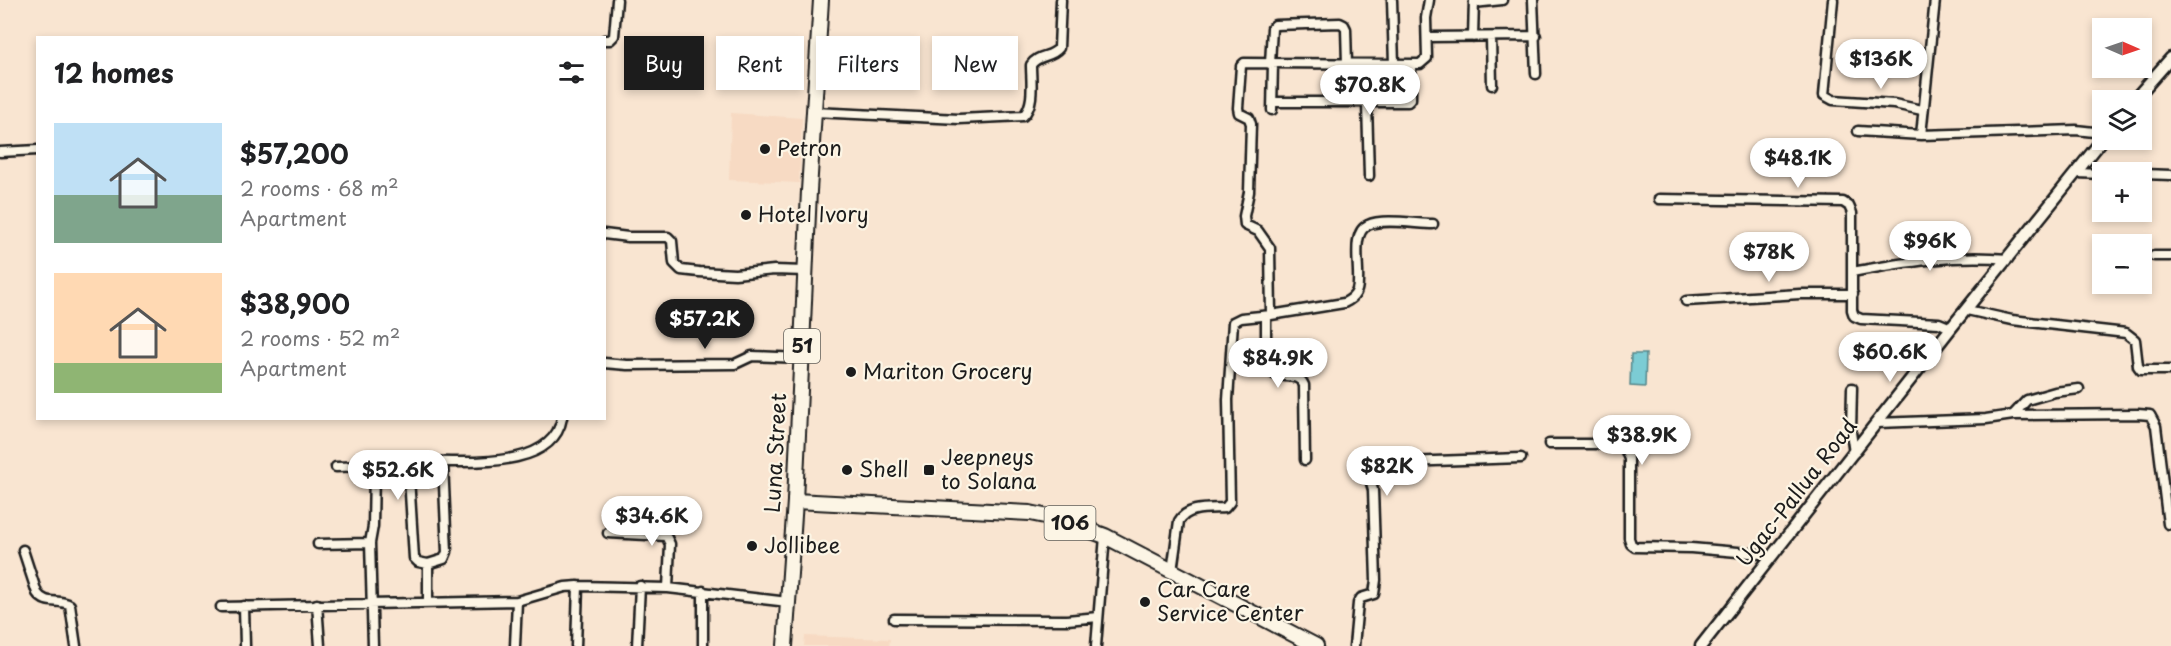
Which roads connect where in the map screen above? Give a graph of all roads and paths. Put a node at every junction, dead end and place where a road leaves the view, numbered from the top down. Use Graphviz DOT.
graph roads {
  1 [pos="617,0"];
  2 [pos="821,0"];
  3 [pos="1061,0"];
  4 [pos="1392,0"];
  5 [pos="1429,0"];
  6 [pos="1502,0"];
  7 [pos="1533,0"];
  8 [pos="1833,0"];
  9 [pos="1935,0"];
  10 [pos="1474,1"];
  11 [pos="1491,36"];
  12 [pos="1536,36"];
  13 [pos="1427,37"];
  14 [pos="1473,37"];
  15 [pos="606,40"];
  16 [pos="2171,58"];
  17 [pos="1272,63"];
  18 [pos="1347,64"];
  19 [pos="1394,64"];
  20 [pos="1411,64"];
  21 [pos="1536,74"];
  22 [pos="1492,85"];
  23 [pos="2143,90"];
  24 [pos="1367,103"];
  25 [pos="1922,110"];
  26 [pos="814,112"];
  27 [pos="1858,132"];
  28 [pos="2092,132"];
  29 [pos="1921,135"];
  30 [pos="36,150"];
  31 [pos="2094,150"];
  32 [pos="0,152"];
  33 [pos="2076,173"];
  34 [pos="2092,174"];
  35 [pos="2152,174"];
  36 [pos="2171,174"];
  37 [pos="1369,176"];
  38 [pos="1659,199"];
  39 [pos="1433,224"];
  40 [pos="606,234"];
  41 [pos="2154,256"];
  42 [pos="2171,256"];
  43 [pos="2008,259"];
  44 [pos="805,271"];
  45 [pos="1852,272"];
  46 [pos="1853,294"];
  47 [pos="1686,301"];
  48 [pos="1967,310"];
  49 [pos="1269,316"];
  50 [pos="1951,328"];
  51 [pos="801,358"];
  52 [pos="606,363"];
  53 [pos="2171,370"];
  54 [pos="1852,388"];
  55 [pos="2079,389"];
  56 [pos="2013,415"];
  57 [pos="561,420"];
  58 [pos="1877,423"];
  59 [pos="1549,444"];
  60 [pos="1854,453"];
  61 [pos="1521,458"];
  62 [pos="1305,460"];
  63 [pos="443,463"];
  64 [pos="336,467"];
  65 [pos="795,501"];
  66 [pos="2168,524"];
  67 [pos="608,533"];
  68 [pos="1104,536"];
  69 [pos="370,543"];
  70 [pos="318,544"];
  71 [pos="23,550"];
  72 [pos="1771,557"];
  73 [pos="428,564"];
  74 [pos="1172,571"];
  75 [pos="578,586"];
  76 [pos="640,586"];
  77 [pos="668,588"];
  78 [pos="704,591"];
  79 [pos="517,601"];
  80 [pos="428,602"];
  81 [pos="788,602"];
  82 [pos="371,603"];
  83 [pos="317,604"];
  84 [pos="243,606"];
  85 [pos="222,607"];
  86 [pos="1098,617"];
  87 [pos="894,619"];
  88 [pos="76,646"];
  89 [pos="245,646"];
  90 [pos="320,646"];
  91 [pos="373,646"];
  92 [pos="515,646"];
  93 [pos="576,646"];
  94 [pos="637,646"];
  95 [pos="703,646"];
  96 [pos="785,646"];
  97 [pos="1096,646"];
  98 [pos="1316,646"];
  99 [pos="1354,646"];
  100 [pos="1701,646"];
  1 -- 15 [label="street"];
  2 -- 26 [label="main road, 51"];
  3 -- 26 [label="street"];
  4 -- 19 [label="street"];
  5 -- 13 [label="street"];
  6 -- 10 [label="street"];
  7 -- 12 [label="street"];
  8 -- 25 [label="street"];
  9 -- 25 [label="street"];
  10 -- 14 [label="street"];
  11 -- 12 [label="street"];
  11 -- 14 [label="street"];
  11 -- 22 [label="street"];
  12 -- 21 [label="street"];
  13 -- 14 [label="street"];
  13 -- 20 [label="street"];
  16 -- 23 [label="street"];
  17 -- 18 [label="street"];
  17 -- 18 [label="street"];
  17 -- 24 [label="street"];
  17 -- 49 [label="street"];
  18 -- 19 [label="street"];
  19 -- 20 [label="street"];
  20 -- 24 [label="street"];
  24 -- 37 [label="street"];
  25 -- 29 [label="street"];
  26 -- 44 [label="main road, Luna Street / 51"];
  27 -- 29 [label="street"];
  28 -- 29 [label="street"];
  30 -- 32 [label="street"];
  31 -- 33 [label="street, Ugac-Pallua Road"];
  33 -- 34 [label="street"];
  33 -- 43 [label="street, Ugac-Pallua Road"];
  35 -- 36 [label="street"];
  38 -- 45 [label="street"];
  39 -- 49 [label="street"];
  40 -- 44 [label="street"];
  41 -- 42 [label="street"];
  43 -- 45 [label="street"];
  43 -- 48 [label="street, Ugac-Pallua Road"];
  44 -- 51 [label="main road, Luna Street / 51"];
  45 -- 46 [label="street"];
  46 -- 47 [label="street"];
  46 -- 50 [label="street"];
  48 -- 50 [label="street, Ugac-Pallua Road"];
  48 -- 53 [label="street"];
  49 -- 62 [label="street"];
  49 -- 74 [label="street"];
  50 -- 58 [label="street, Ugac-Pallua Road"];
  51 -- 52 [label="street"];
  51 -- 65 [label="main road, Luna Street / 51"];
  54 -- 60 [label="street"];
  55 -- 56 [label="street"];
  56 -- 58 [label="street"];
  56 -- 66 [label="street"];
  57 -- 63 [label="street"];
  58 -- 60 [label="street, Ugac-Pallua Road"];
  59 -- 72 [label="street"];
  60 -- 72 [label="street, Ugac-Pallua Road"];
  61 -- 99 [label="street"];
  63 -- 73 [label="street"];
  63 -- 73 [label="street"];
  64 -- 69 [label="street"];
  65 -- 68 [label="main road, 106"];
  65 -- 81 [label="main road, Luna Street / 51"];
  67 -- 77 [label="street"];
  68 -- 74 [label="main road, 106"];
  68 -- 86 [label="street"];
  69 -- 70 [label="street"];
  69 -- 82 [label="street"];
  71 -- 88 [label="street"];
  72 -- 100 [label="street, Ugac-Pallua Road"];
  73 -- 80 [label="street"];
  74 -- 98 [label="main road, 106"];
  75 -- 76 [label="street"];
  75 -- 79 [label="street"];
  75 -- 93 [label="street"];
  76 -- 77 [label="street"];
  76 -- 94 [label="street"];
  77 -- 78 [label="street"];
  78 -- 81 [label="street"];
  78 -- 95 [label="street"];
  79 -- 80 [label="street"];
  79 -- 92 [label="street"];
  80 -- 82 [label="street"];
  81 -- 96 [label="main road, Luna Street / 51"];
  82 -- 83 [label="street"];
  82 -- 91 [label="street"];
  83 -- 84 [label="street"];
  83 -- 90 [label="street"];
  84 -- 85 [label="street"];
  84 -- 89 [label="street"];
  86 -- 87 [label="street"];
  86 -- 97 [label="street"];
}
